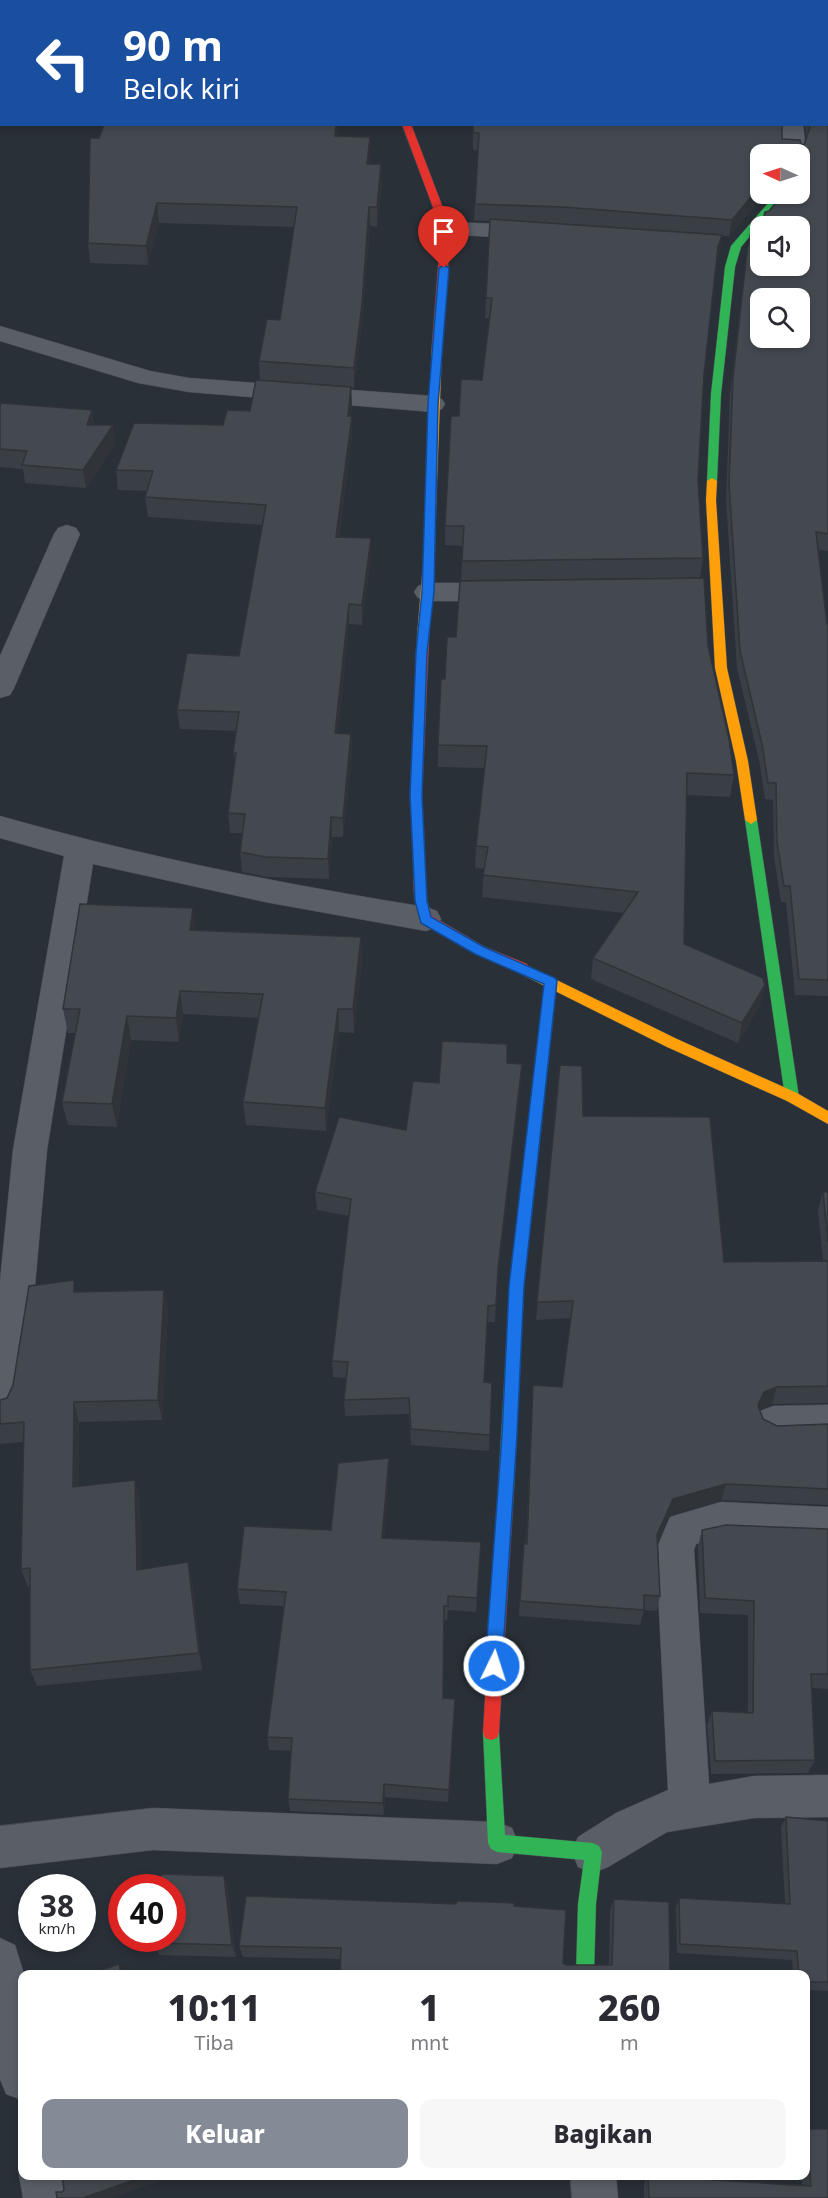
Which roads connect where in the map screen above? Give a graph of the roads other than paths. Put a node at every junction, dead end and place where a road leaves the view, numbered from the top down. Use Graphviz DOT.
graph roads {
  1 [pos="407,126"];
  2 [pos="792,126"];
  3 [pos="794,144"];
  4 [pos="769,204"];
  5 [pos="446,229"];
  6 [pos="552,233"];
  7 [pos="0,333"];
  8 [pos="433,404"];
  9 [pos="67,534"];
  10 [pos="428,592"];
  11 [pos="522,592"];
  12 [pos="0,688"];
  13 [pos="0,827"];
  14 [pos="80,851"];
  15 [pos="426,919"];
  16 [pos="551,981"];
  17 [pos="792,1097"];
  18 [pos="828,1118"];
  19 [pos="0,1404"];
  20 [pos="828,1422"];
  21 [pos="774,1424"];
  22 [pos="828,1525"];
  23 [pos="828,1796"];
  24 [pos="690,1808"];
  25 [pos="497,1843"];
  26 [pos="0,1847"];
  27 [pos="594,1852"];
  28 [pos="0,1960"];
  29 [pos="585,1970"];
  30 [pos="18,2057"];
  31 [pos="43,2180"];
  32 [pos="593,2180"];
  33 [pos="46,2198"];
  34 [pos="595,2198"];
  1 -- 5 [label="street"];
  2 -- 3 [label="street"];
  4 -- 17 [label="street"];
  5 -- 6 [label="street"];
  5 -- 8 [label="street"];
  7 -- 8 [label="street"];
  8 -- 10 [label="street"];
  9 -- 12 [label="street"];
  10 -- 11 [label="street"];
  10 -- 15 [label="street"];
  13 -- 14 [label="street"];
  14 -- 15 [label="street"];
  14 -- 19 [label="street"];
  15 -- 16 [label="street"];
  16 -- 17 [label="street"];
  16 -- 25 [label="street"];
  17 -- 18 [label="street"];
  20 -- 21 [label="street"];
  22 -- 24 [label="street"];
  23 -- 24 [label="street"];
  24 -- 27 [label="street"];
  25 -- 26 [label="street"];
  25 -- 27 [label="street"];
  27 -- 29 [label="street"];
  28 -- 30 [label="street"];
  31 -- 33 [label="street"];
  32 -- 34 [label="street"];
}
